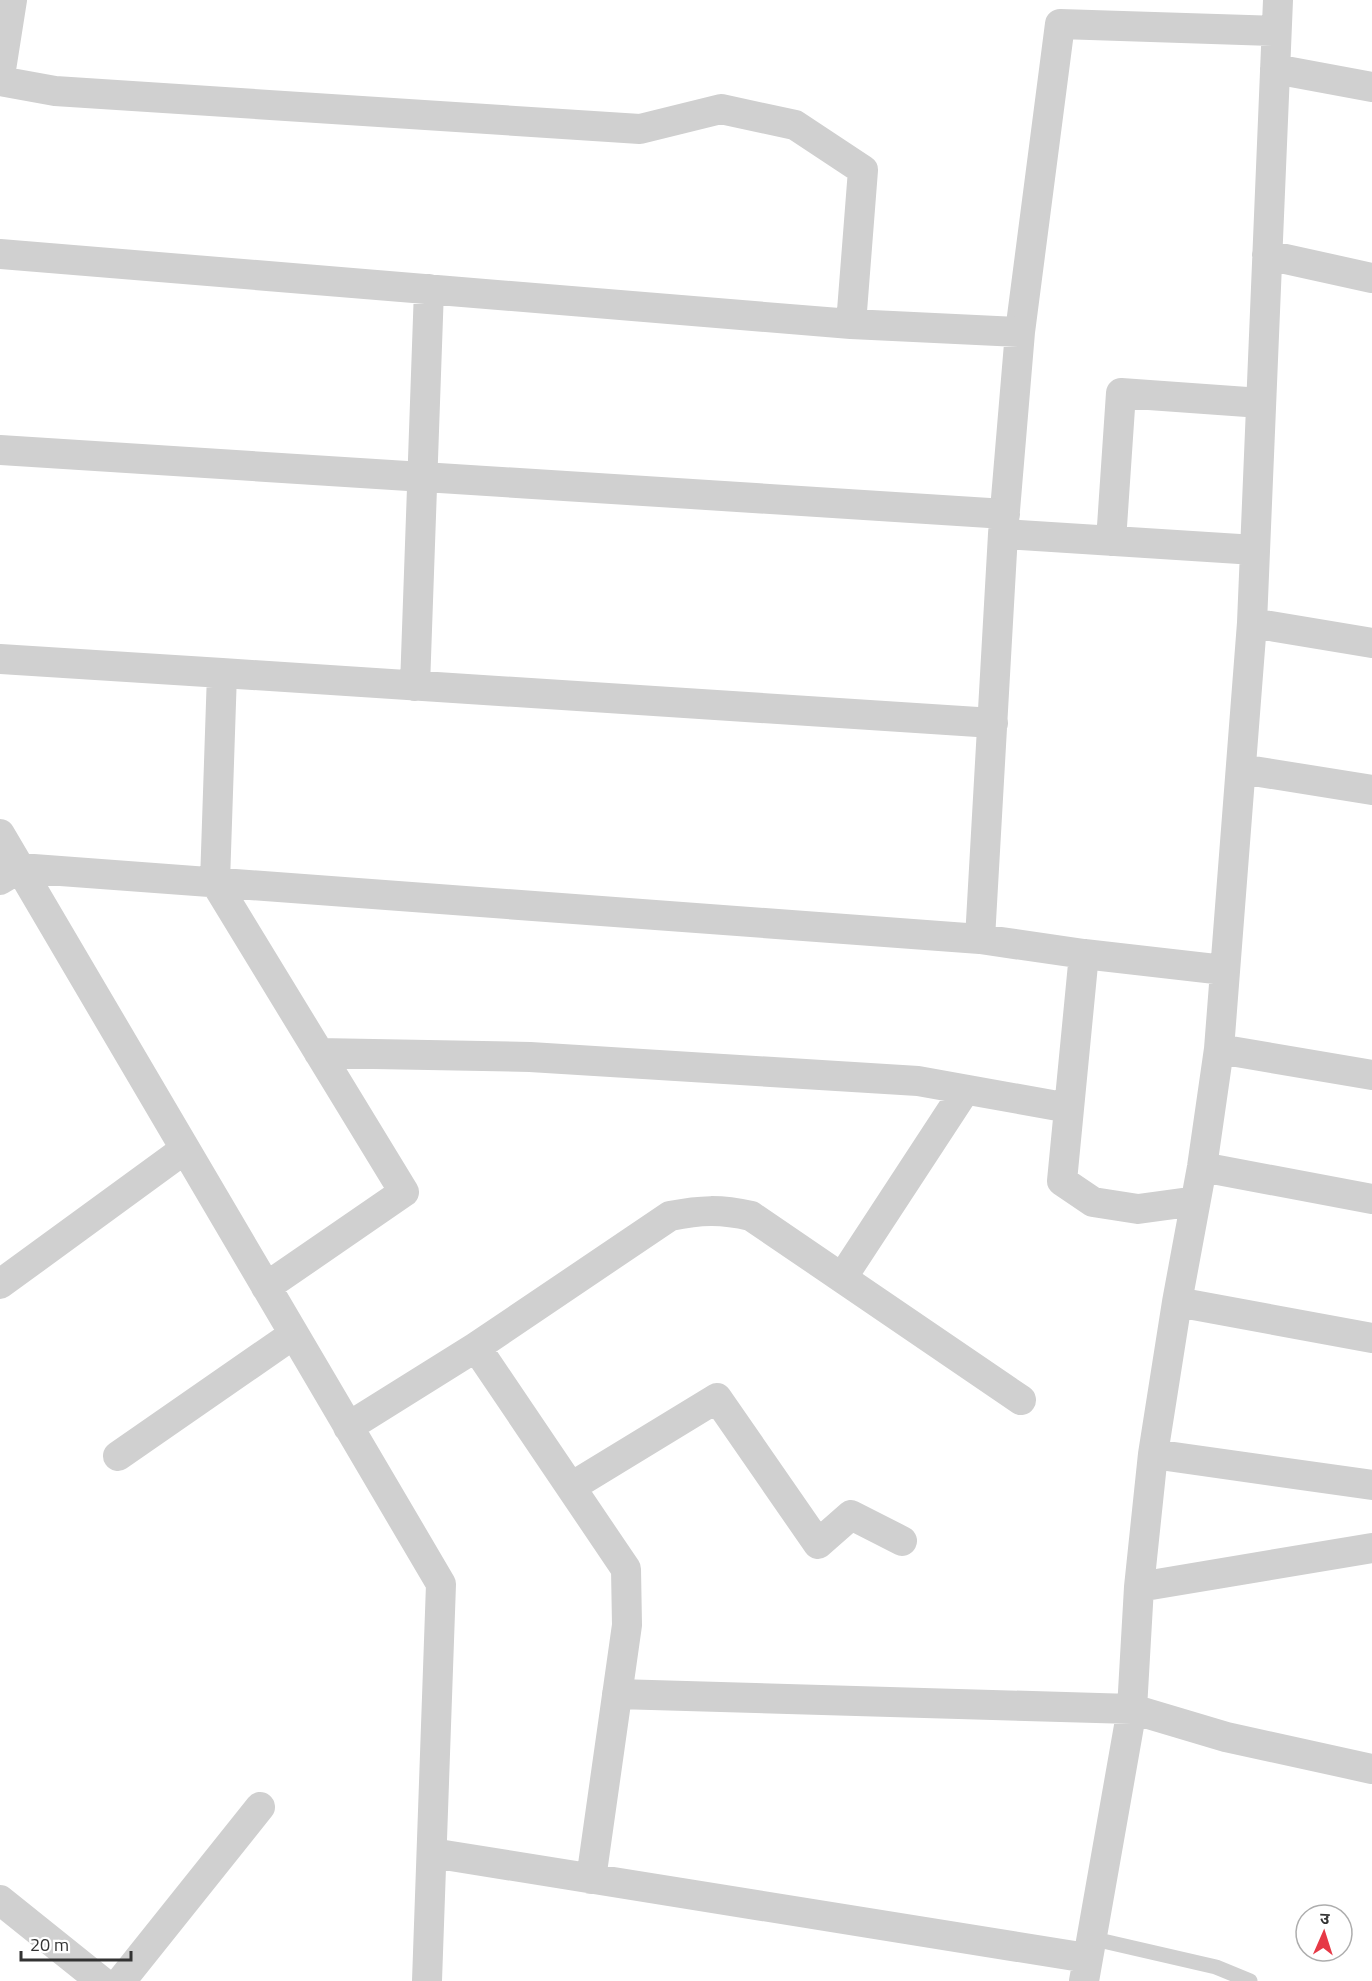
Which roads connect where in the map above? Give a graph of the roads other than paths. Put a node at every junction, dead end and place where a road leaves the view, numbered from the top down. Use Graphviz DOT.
graph roads {
  1 [pos="12,0"];
  2 [pos="1278,0"];
  3 [pos="1276,31"];
  4 [pos="1275,69"];
  5 [pos="0,76"];
  6 [pos="0,81"];
  7 [pos="1372,87"];
  8 [pos="0,254"];
  9 [pos="1268,255"];
  10 [pos="1372,278"];
  11 [pos="429,289"];
  12 [pos="852,324"];
  13 [pos="1020,332"];
  14 [pos="1261,403"];
  15 [pos="0,450"];
  16 [pos="422,477"];
  17 [pos="1004,524"];
  18 [pos="1111,541"];
  19 [pos="1255,549"];
  20 [pos="1252,623"];
  21 [pos="1372,644"];
  22 [pos="0,659"];
  23 [pos="222,673"];
  24 [pos="415,686"];
  25 [pos="993,723"];
  26 [pos="1241,769"];
  27 [pos="1372,790"];
  28 [pos="0,834"];
  29 [pos="10,874"];
  30 [pos="215,882"];
  31 [pos="980,939"];
  32 [pos="1084,954"];
  33 [pos="1224,970"];
  34 [pos="1219,1049"];
  35 [pos="319,1053"];
  36 [pos="1372,1075"];
  37 [pos="965,1090"];
  38 [pos="1070,1108"];
  39 [pos="185,1149"];
  40 [pos="1202,1167"];
  41 [pos="1372,1199"];
  42 [pos="1195,1203"];
  43 [pos="842,1278"];
  44 [pos="0,1284"];
  45 [pos="266,1287"];
  46 [pos="1177,1302"];
  47 [pos="294,1334"];
  48 [pos="1372,1338"];
  49 [pos="476,1347"];
  50 [pos="1021,1400"];
  51 [pos="348,1427"];
  52 [pos="1153,1454"];
  53 [pos="118,1456"];
  54 [pos="1372,1485"];
  55 [pos="571,1487"];
  56 [pos="902,1541"];
  57 [pos="1372,1548"];
  58 [pos="1139,1587"];
  59 [pos="617,1694"];
  60 [pos="1132,1708"];
  61 [pos="1372,1769"];
  62 [pos="260,1807"];
  63 [pos="432,1853"];
  64 [pos="591,1879"];
  65 [pos="0,1900"];
  66 [pos="1087,1959"];
  67 [pos="101,1981"];
  68 [pos="121,1981"];
  69 [pos="427,1981"];
  70 [pos="1250,1981"];
  1 -- 5 [label="street"];
  2 -- 3 [label="street"];
  3 -- 4 [label="street"];
  3 -- 13 [label="street"];
  4 -- 7 [label="street"];
  4 -- 9 [label="street"];
  6 -- 12 [label="street"];
  8 -- 11 [label="street"];
  9 -- 10 [label="street"];
  9 -- 14 [label="street"];
  11 -- 12 [label="street"];
  11 -- 16 [label="street"];
  12 -- 13 [label="street"];
  13 -- 17 [label="street"];
  14 -- 18 [label="street"];
  14 -- 19 [label="street"];
  15 -- 16 [label="street"];
  16 -- 17 [label="street"];
  16 -- 24 [label="street"];
  17 -- 18 [label="street"];
  17 -- 25 [label="street"];
  18 -- 19 [label="street"];
  19 -- 20 [label="street"];
  20 -- 21 [label="street"];
  20 -- 26 [label="street"];
  22 -- 23 [label="street"];
  23 -- 24 [label="street"];
  23 -- 30 [label="street"];
  24 -- 25 [label="street"];
  25 -- 31 [label="street"];
  26 -- 27 [label="street"];
  26 -- 33 [label="street"];
  28 -- 29 [label="street"];
  29 -- 30 [label="street"];
  29 -- 39 [label="street"];
  30 -- 31 [label="street"];
  30 -- 35 [label="street"];
  31 -- 32 [label="street"];
  32 -- 33 [label="street"];
  32 -- 38 [label="street"];
  33 -- 34 [label="street"];
  34 -- 36 [label="street"];
  34 -- 40 [label="street"];
  35 -- 37 [label="street"];
  35 -- 45 [label="street"];
  37 -- 38 [label="street"];
  37 -- 43 [label="street"];
  38 -- 42 [label="street"];
  39 -- 44 [label="street"];
  39 -- 45 [label="street"];
  40 -- 41 [label="street"];
  40 -- 42 [label="street"];
  42 -- 46 [label="street"];
  43 -- 49 [label="street"];
  43 -- 50 [label="street"];
  45 -- 47 [label="street"];
  46 -- 48 [label="street"];
  46 -- 52 [label="street"];
  47 -- 51 [label="street"];
  47 -- 53 [label="street"];
  49 -- 51 [label="street"];
  49 -- 55 [label="street"];
  51 -- 63 [label="street"];
  52 -- 54 [label="street"];
  52 -- 58 [label="street"];
  55 -- 56 [label="street"];
  55 -- 59 [label="street"];
  57 -- 58 [label="street"];
  58 -- 60 [label="street"];
  59 -- 60 [label="street"];
  59 -- 64 [label="street"];
  60 -- 61 [label="street"];
  60 -- 66 [label="street"];
  62 -- 68 [label="street"];
  63 -- 64 [label="street"];
  63 -- 69 [label="street"];
  64 -- 66 [label="street"];
  65 -- 67 [label="street"];
  66 -- 70 [label="lane"];
}
